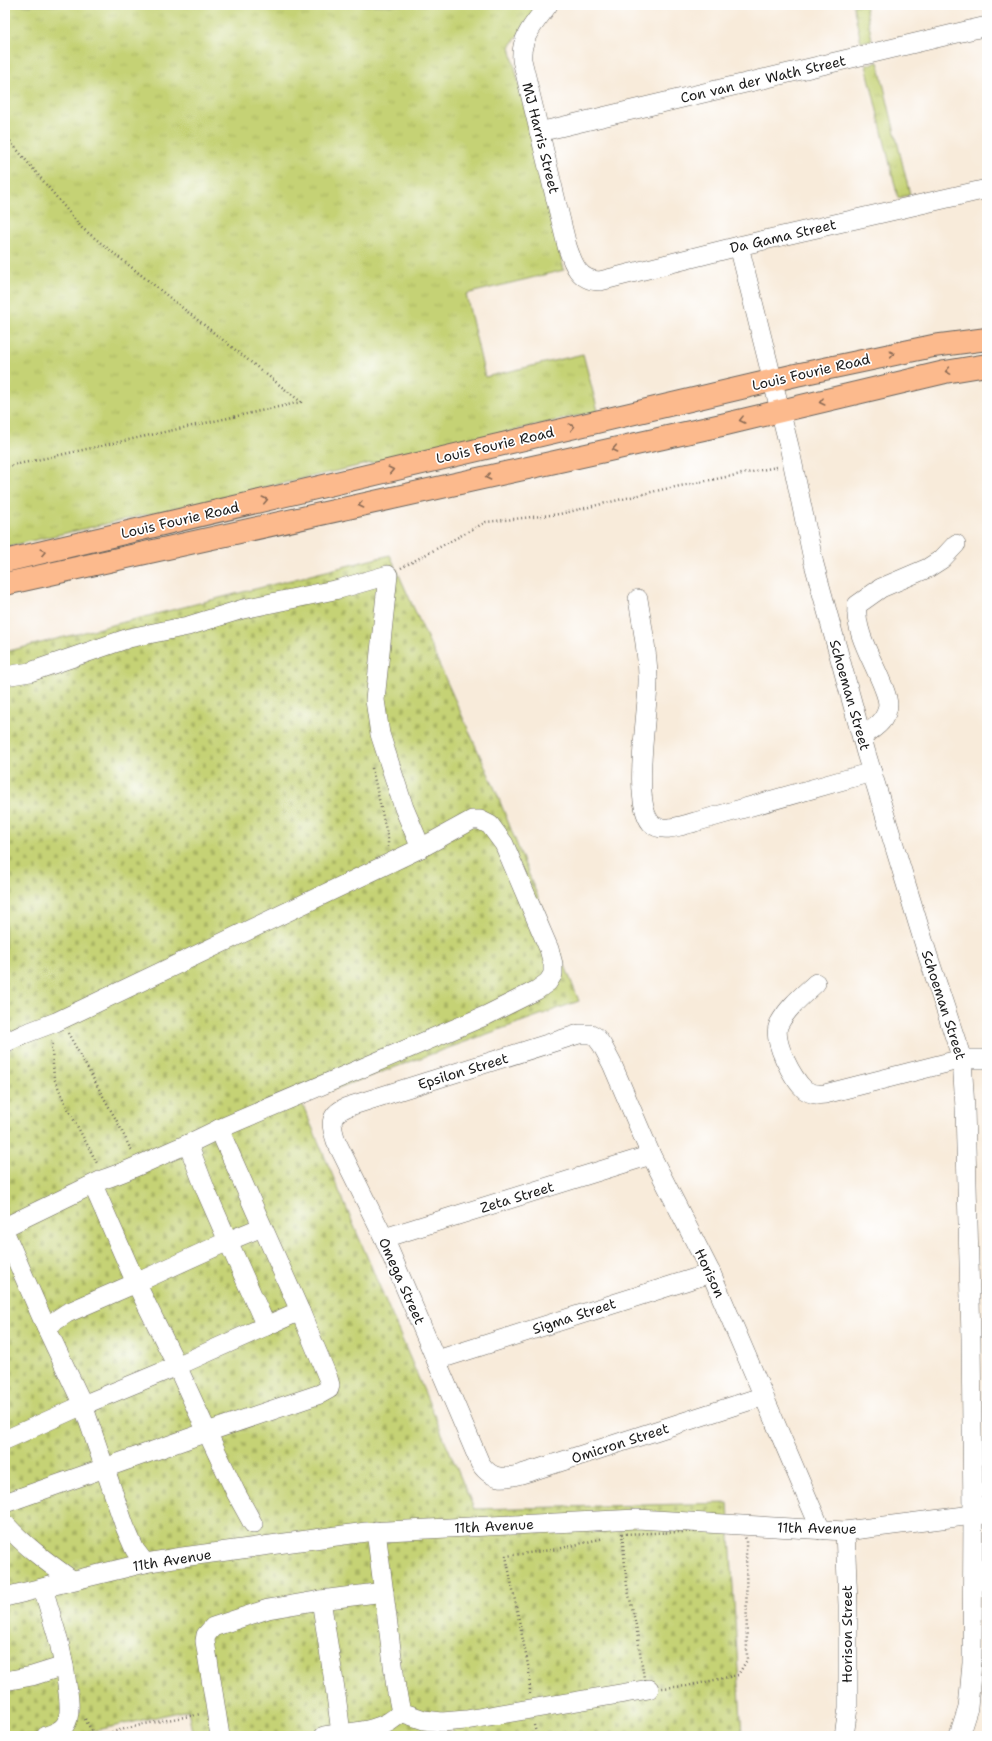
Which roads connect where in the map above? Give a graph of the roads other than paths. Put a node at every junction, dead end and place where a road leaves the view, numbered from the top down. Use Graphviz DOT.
graph roads {
  1 [pos="548,5"];
  2 [pos="987,26"];
  3 [pos="539,132"];
  4 [pos="987,189"];
  5 [pos="739,246"];
  6 [pos="581,274"];
  7 [pos="987,339"];
  8 [pos="987,366"];
  9 [pos="772,380"];
  10 [pos="780,412"];
  11 [pos="956,544"];
  12 [pos="5,561"];
  13 [pos="5,584"];
  14 [pos="638,599"];
  15 [pos="5,676"];
  16 [pos="862,737"];
  17 [pos="872,772"];
  18 [pos="421,848"];
  19 [pos="816,984"];
  20 [pos="579,1034"];
  21 [pos="6,1041"];
  22 [pos="987,1059"];
  23 [pos="962,1060"];
  24 [pos="347,1107"];
  25 [pos="219,1129"];
  26 [pos="188,1144"];
  27 [pos="651,1155"];
  28 [pos="99,1182"];
  29 [pos="5,1227"];
  30 [pos="262,1227"];
  31 [pos="5,1233"];
  32 [pos="384,1238"];
  33 [pos="228,1241"];
  34 [pos="711,1273"];
  35 [pos="136,1283"];
  36 [pos="300,1311"];
  37 [pos="266,1326"];
  38 [pos="46,1327"];
  39 [pos="979,1338"];
  40 [pos="437,1360"];
  41 [pos="177,1366"];
  42 [pos="764,1396"];
  43 [pos="83,1405"];
  44 [pos="207,1432"];
  45 [pos="5,1440"];
  46 [pos="480,1463"];
  47 [pos="105,1469"];
  48 [pos="5,1503"];
  49 [pos="980,1515"];
  50 [pos="5,1524"];
  51 [pos="254,1524"];
  52 [pos="820,1530"];
  53 [pos="376,1531"];
  54 [pos="846,1531"];
  55 [pos="145,1564"];
  56 [pos="72,1580"];
  57 [pos="43,1588"];
  58 [pos="384,1592"];
  59 [pos="5,1597"];
  60 [pos="321,1600"];
  61 [pos="64,1666"];
  62 [pos="5,1681"];
  63 [pos="649,1689"];
  64 [pos="401,1712"];
  65 [pos="333,1735"];
  66 [pos="46,1736"];
  67 [pos="220,1736"];
  68 [pos="844,1736"];
  69 [pos="959,1736"];
  1 -- 3 [label="street, MJ Harris Street"];
  2 -- 3 [label="street, Con van der Wath Street"];
  3 -- 6 [label="street, MJ Harris Street"];
  4 -- 5 [label="street, Da Gama Street"];
  5 -- 6 [label="street, Da Gama Street"];
  5 -- 9 [label="street, Schoeman Street"];
  9 -- 7 [label="main road, Louis Fourie Road, one-way"];
  8 -- 10 [label="main road, Louis Fourie Road, one-way"];
  9 -- 10 [label="street, Schoeman Street"];
  12 -- 9 [label="main road, Louis Fourie Road, one-way"];
  10 -- 13 [label="main road, Louis Fourie Road, one-way"];
  10 -- 16 [label="street, Schoeman Street"];
  11 -- 16 [label="street"];
  14 -- 17 [label="street"];
  15 -- 18 [label="street"];
  16 -- 17 [label="street, Schoeman Street"];
  17 -- 23 [label="street, Schoeman Street"];
  18 -- 21 [label="street"];
  18 -- 25 [label="street"];
  19 -- 23 [label="street"];
  20 -- 24 [label="street, Epsilon Street"];
  20 -- 27 [label="street, Horison"];
  22 -- 23 [label="street"];
  23 -- 39 [label="street, Schoeman Street"];
  24 -- 32 [label="street, Omega Street"];
  25 -- 26 [label="street"];
  25 -- 30 [label="street"];
  26 -- 28 [label="street"];
  26 -- 33 [label="street"];
  27 -- 32 [label="street, Zeta Street"];
  27 -- 34 [label="street, Horison"];
  28 -- 29 [label="street"];
  28 -- 35 [label="street"];
  30 -- 33 [label="street"];
  30 -- 36 [label="street"];
  31 -- 38 [label="street"];
  32 -- 40 [label="street, Omega Street"];
  33 -- 35 [label="street"];
  33 -- 37 [label="street"];
  34 -- 40 [label="street, Sigma Street"];
  34 -- 42 [label="street, Horison"];
  35 -- 38 [label="street"];
  35 -- 41 [label="street"];
  36 -- 37 [label="street"];
  36 -- 44 [label="street"];
  37 -- 41 [label="street"];
  38 -- 43 [label="street"];
  39 -- 49 [label="street, Schoeman Street"];
  40 -- 46 [label="street, Omega Street"];
  41 -- 43 [label="street"];
  41 -- 44 [label="street"];
  42 -- 46 [label="street, Omicron Street"];
  42 -- 52 [label="street, Horison"];
  43 -- 45 [label="street"];
  43 -- 47 [label="street"];
  44 -- 47 [label="street"];
  44 -- 51 [label="street"];
  47 -- 48 [label="street"];
  47 -- 55 [label="street"];
  49 -- 54 [label="street, 11th Avenue"];
  49 -- 69 [label="street, Schoeman Street"];
  50 -- 56 [label="street"];
  52 -- 53 [label="street, 11th Avenue"];
  52 -- 54 [label="street, 11th Avenue"];
  53 -- 55 [label="street, 11th Avenue"];
  53 -- 58 [label="street"];
  54 -- 68 [label="street, Horison Street"];
  55 -- 56 [label="street, 11th Avenue"];
  56 -- 57 [label="street, 11th Avenue"];
  57 -- 59 [label="street, 11th Avenue"];
  57 -- 61 [label="street"];
  58 -- 60 [label="street"];
  58 -- 64 [label="street"];
  60 -- 65 [label="street"];
  60 -- 67 [label="street"];
  61 -- 62 [label="street"];
  61 -- 66 [label="street"];
  63 -- 64 [label="street"];
  64 -- 65 [label="street"];
}
